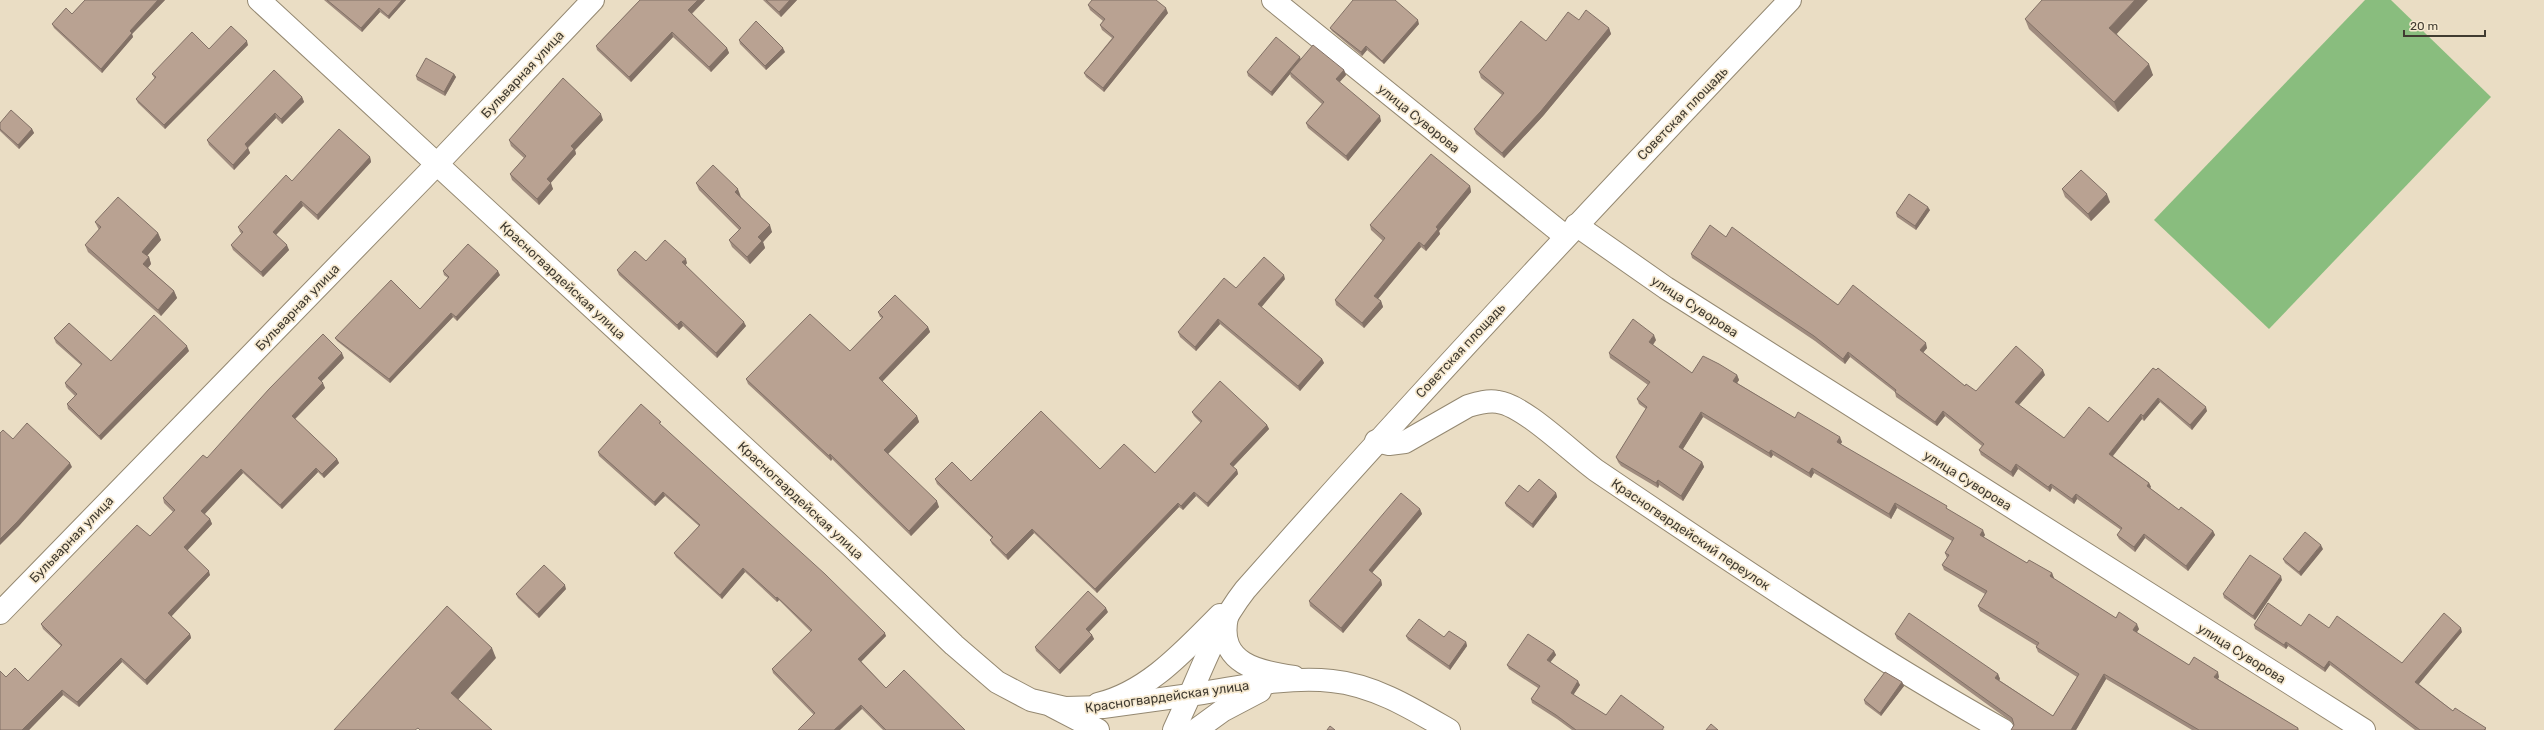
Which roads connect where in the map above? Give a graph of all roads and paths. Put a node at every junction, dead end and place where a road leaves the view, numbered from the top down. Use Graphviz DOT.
graph roads {
  1 [pos="259,0"];
  2 [pos="592,0"];
  3 [pos="1273,0"];
  4 [pos="1790,0"];
  5 [pos="438,163"];
  6 [pos="1571,231"];
  7 [pos="1376,441"];
  8 [pos="1245,590"];
  9 [pos="1229,610"];
  10 [pos="0,613"];
  11 [pos="1295,680"];
  12 [pos="1316,680"];
  13 [pos="1190,695"];
  14 [pos="1049,705"];
  15 [pos="1083,708"];
  16 [pos="1098,730"];
  17 [pos="1174,730"];
  18 [pos="1196,730"];
  19 [pos="1448,730"];
  20 [pos="2003,730"];
  21 [pos="2364,730"];
  1 -- 5 [label="street, Красногвардейская улица"];
  2 -- 5 [label="street, Бульварная улица"];
  3 -- 6 [label="street, улица Суворова"];
  4 -- 6 [label="street, Советская площадь"];
  5 -- 10 [label="street, Бульварная улица"];
  5 -- 14 [label="street, Красногвардейская улица"];
  6 -- 7 [label="street, Советская площадь"];
  6 -- 21 [label="street, улица Суворова"];
  7 -- 8 [label="street, Советская площадь"];
  7 -- 20 [label="street, Красногвардейский переулок"];
  8 -- 9 [label="street, Советская площадь"];
  8 -- 15 [label="street"];
  9 -- 12 [label="street"];
  9 -- 13 [label="street, Советская площадь"];
  11 -- 12 [label="street, Красногвардейская улица"];
  11 -- 13 [label="street, Красногвардейская улица"];
  11 -- 18 [label="street"];
  12 -- 19 [label="street, Красногвардейская улица"];
  13 -- 15 [label="street, Красногвардейская улица"];
  13 -- 17 [label="street, Советская площадь"];
  14 -- 15 [label="street, Красногвардейская улица"];
  14 -- 16 [label="street"];
}
